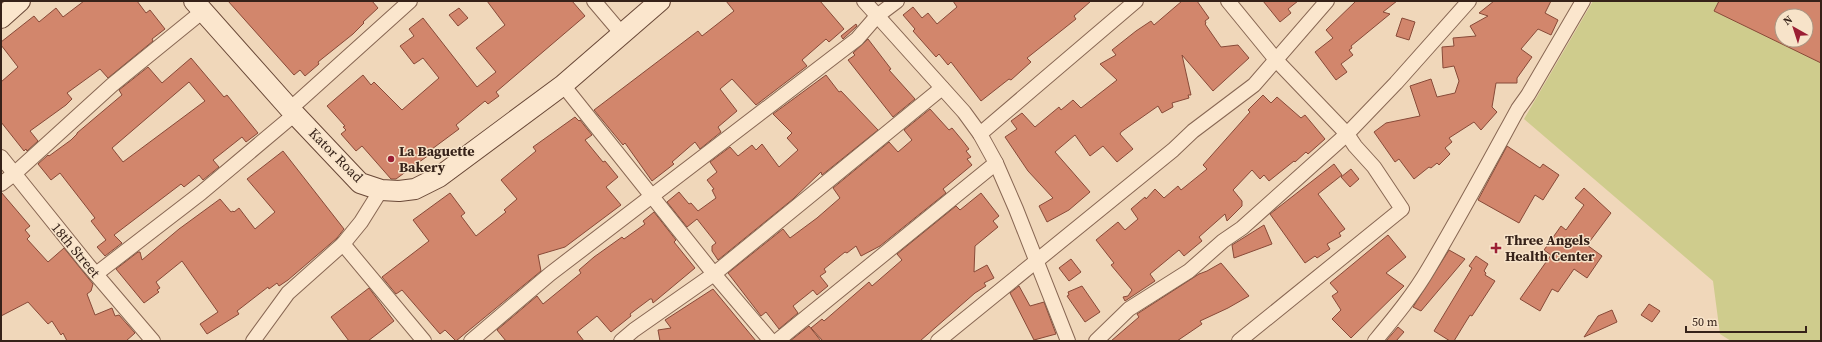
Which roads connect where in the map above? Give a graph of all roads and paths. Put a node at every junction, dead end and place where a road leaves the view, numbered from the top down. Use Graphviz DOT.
graph roads {
  1 [pos="20,1"];
  2 [pos="410,1"];
  3 [pos="594,1"];
  4 [pos="660,1"];
  5 [pos="864,1"];
  6 [pos="898,1"];
  7 [pos="1136,1"];
  8 [pos="1228,1"];
  9 [pos="1327,1"];
  10 [pos="1468,1"];
  11 [pos="1583,1"];
  12 [pos="199,6"];
  13 [pos="877,16"];
  14 [pos="1,18"];
  15 [pos="622,34"];
  16 [pos="1277,61"];
  17 [pos="563,85"];
  18 [pos="942,88"];
  19 [pos="293,111"];
  20 [pos="980,134"];
  21 [pos="1348,134"];
  22 [pos="1,157"];
  23 [pos="996,163"];
  24 [pos="14,174"];
  25 [pos="1,184"];
  26 [pos="381,190"];
  27 [pos="652,196"];
  28 [pos="343,244"];
  29 [pos="1035,260"];
  30 [pos="96,274"];
  31 [pos="714,274"];
  32 [pos="153,341"];
  33 [pos="253,341"];
  34 [pos="424,341"];
  35 [pos="471,341"];
  36 [pos="621,341"];
  37 [pos="771,341"];
  38 [pos="777,341"];
  39 [pos="938,341"];
  40 [pos="1068,341"];
  41 [pos="1096,341"];
  42 [pos="1239,341"];
  43 [pos="1375,341"];
  1 -- 14 [label="main road"];
  2 -- 19 [label="street"];
  3 -- 15 [label="street"];
  4 -- 15 [label="main road, Kator Road"];
  5 -- 13 [label="street"];
  6 -- 13 [label="street"];
  7 -- 20 [label="street"];
  8 -- 16 [label="street"];
  9 -- 16 [label="street"];
  10 -- 21 [label="street"];
  11 -- 43 [label="street"];
  12 -- 19 [label="main road, Kator Road"];
  12 -- 24 [label="street"];
  13 -- 18 [label="street"];
  13 -- 27 [label="street"];
  15 -- 17 [label="main road, Kator Road"];
  16 -- 21 [label="street"];
  16 -- 29 [label="street"];
  17 -- 26 [label="main road, Kator Road"];
  17 -- 27 [label="street"];
  18 -- 20 [label="street"];
  18 -- 31 [label="street"];
  19 -- 26 [label="main road, Kator Road"];
  19 -- 30 [label="street"];
  20 -- 23 [label="street"];
  21 -- 41 [label="street"];
  21 -- 42 [label="street"];
  22 -- 24 [label="street, 18th Street"];
  23 -- 29 [label="street"];
  23 -- 38 [label="street"];
  24 -- 25 [label="street"];
  24 -- 30 [label="street, 18th Street"];
  26 -- 28 [label="street"];
  27 -- 31 [label="street"];
  27 -- 35 [label="street"];
  28 -- 33 [label="street"];
  28 -- 34 [label="street"];
  29 -- 39 [label="street"];
  29 -- 40 [label="street"];
  30 -- 32 [label="street, 18th Street"];
  31 -- 36 [label="street"];
  31 -- 37 [label="street"];
}
